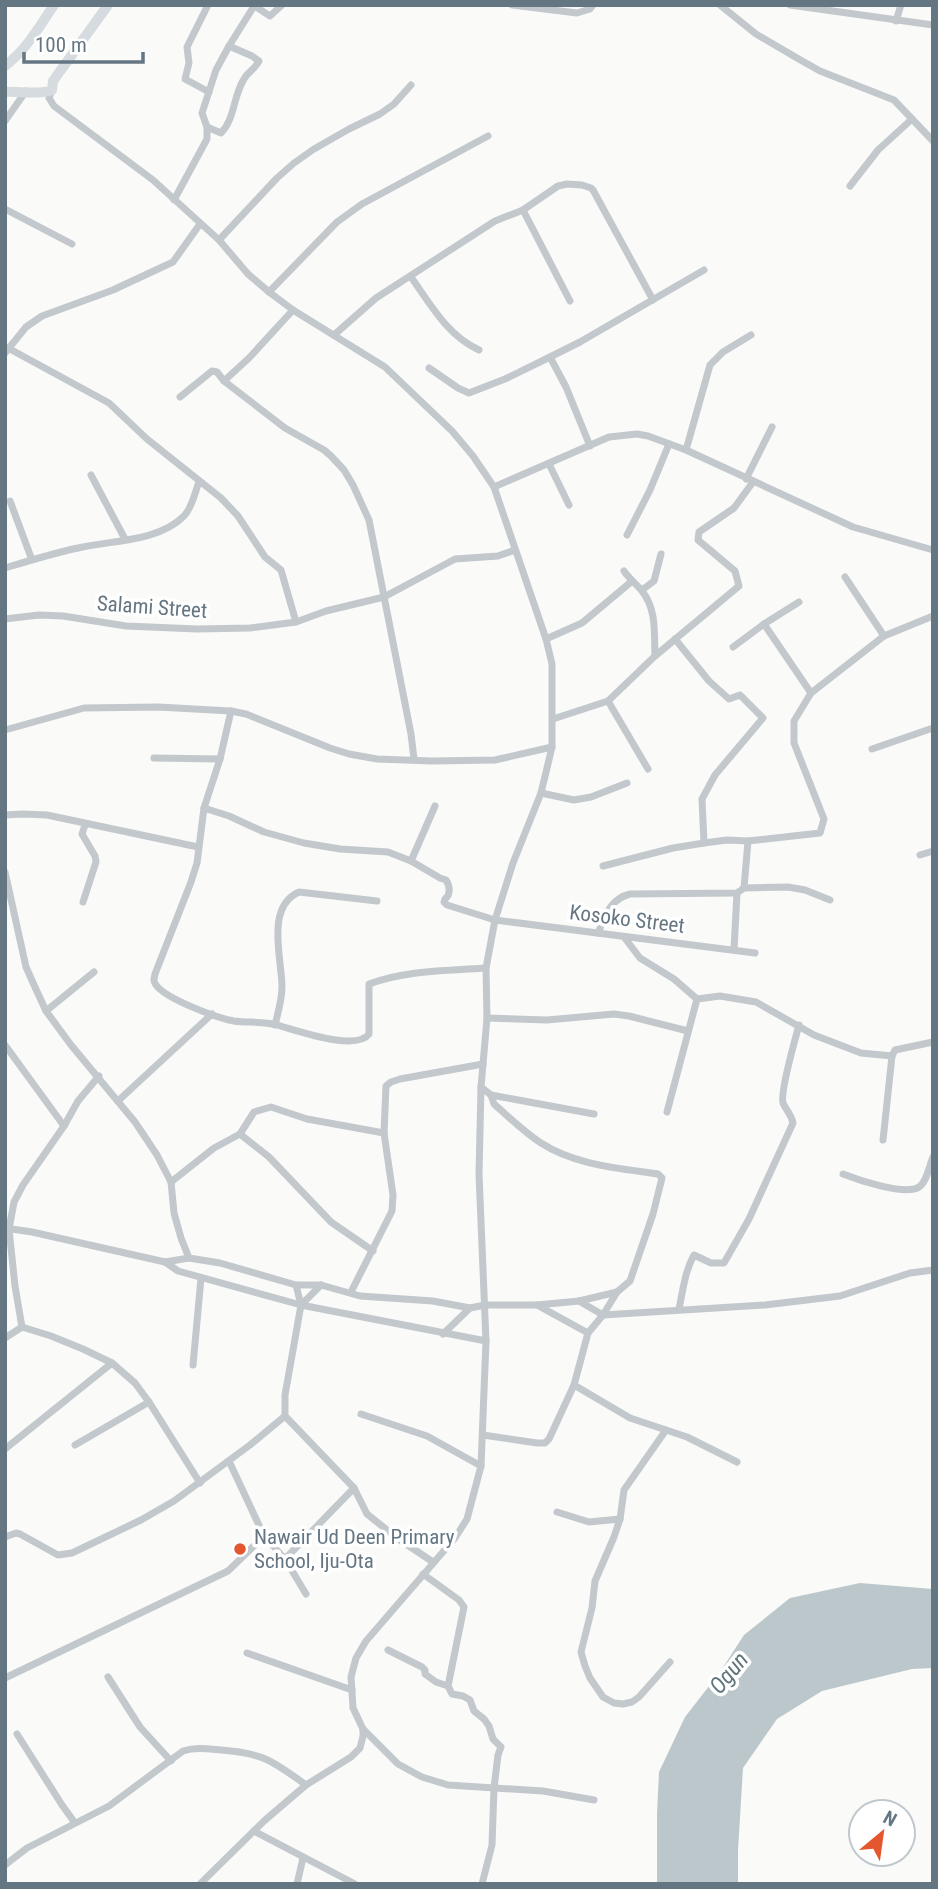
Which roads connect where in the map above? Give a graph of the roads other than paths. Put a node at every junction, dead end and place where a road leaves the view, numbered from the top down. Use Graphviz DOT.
graph roads {
  1 [pos="54,5"];
  2 [pos="108,5"];
  3 [pos="208,5"];
  4 [pos="282,5"];
  5 [pos="512,5"];
  6 [pos="593,5"];
  7 [pos="720,5"];
  8 [pos="790,5"];
  9 [pos="901,5"];
  10 [pos="254,6"];
  11 [pos="896,21"];
  12 [pos="933,25"];
  13 [pos="229,46"];
  14 [pos="5,66"];
  15 [pos="411,85"];
  16 [pos="52,90"];
  17 [pos="26,91"];
  18 [pos="5,92"];
  19 [pos="209,92"];
  20 [pos="912,119"];
  21 [pos="5,121"];
  22 [pos="207,127"];
  23 [pos="488,136"];
  24 [pos="933,141"];
  25 [pos="849,186"];
  26 [pos="174,200"];
  27 [pos="5,209"];
  28 [pos="523,209"];
  29 [pos="200,224"];
  30 [pos="219,240"];
  31 [pos="72,244"];
  32 [pos="704,270"];
  33 [pos="411,277"];
  34 [pos="269,292"];
  35 [pos="653,300"];
  36 [pos="570,301"];
  37 [pos="293,310"];
  38 [pos="334,335"];
  39 [pos="751,335"];
  40 [pos="479,350"];
  41 [pos="7,351"];
  42 [pos="550,357"];
  43 [pos="429,368"];
  44 [pos="224,380"];
  45 [pos="180,397"];
  46 [pos="772,427"];
  47 [pos="669,444"];
  48 [pos="590,446"];
  49 [pos="686,450"];
  50 [pos="549,464"];
  51 [pos="91,475"];
  52 [pos="749,481"];
  53 [pos="199,482"];
  54 [pos="494,487"];
  55 [pos="10,501"];
  56 [pos="569,505"];
  57 [pos="627,535"];
  58 [pos="125,539"];
  59 [pos="933,550"];
  60 [pos="515,551"];
  61 [pos="661,554"];
  62 [pos="32,559"];
  63 [pos="5,568"];
  64 [pos="624,570"];
  65 [pos="845,577"];
  66 [pos="631,582"];
  67 [pos="642,590"];
  68 [pos="384,597"];
  69 [pos="799,602"];
  70 [pos="933,616"];
  71 [pos="5,619"];
  72 [pos="296,622"];
  73 [pos="764,624"];
  74 [pos="884,636"];
  75 [pos="546,639"];
  76 [pos="675,639"];
  77 [pos="733,647"];
  78 [pos="655,656"];
  79 [pos="811,693"];
  80 [pos="608,701"];
  81 [pos="231,711"];
  82 [pos="553,719"];
  83 [pos="933,728"];
  84 [pos="5,730"];
  85 [pos="552,747"];
  86 [pos="872,749"];
  87 [pos="153,758"];
  88 [pos="220,759"];
  89 [pos="414,759"];
  90 [pos="648,769"];
  91 [pos="627,783"];
  92 [pos="541,793"];
  93 [pos="435,806"];
  94 [pos="204,808"];
  95 [pos="5,815"];
  96 [pos="85,825"];
  97 [pos="748,841"];
  98 [pos="704,843"];
  99 [pos="198,847"];
  100 [pos="933,851"];
  101 [pos="920,855"];
  102 [pos="411,861"];
  103 [pos="603,866"];
  104 [pos="5,872"];
  105 [pos="744,887"];
  106 [pos="737,894"];
  107 [pos="830,900"];
  108 [pos="377,901"];
  109 [pos="83,902"];
  110 [pos="495,920"];
  111 [pos="597,933"];
  112 [pos="624,937"];
  113 [pos="734,949"];
  114 [pos="755,953"];
  115 [pos="486,968"];
  116 [pos="94,972"];
  117 [pos="697,999"];
  118 [pos="46,1011"];
  119 [pos="212,1014"];
  120 [pos="487,1018"];
  121 [pos="275,1025"];
  122 [pos="799,1025"];
  123 [pos="688,1031"];
  124 [pos="933,1042"];
  125 [pos="5,1045"];
  126 [pos="892,1056"];
  127 [pos="483,1064"];
  128 [pos="99,1076"];
  129 [pos="481,1087"];
  130 [pos="491,1095"];
  131 [pos="118,1100"];
  132 [pos="667,1112"];
  133 [pos="594,1114"];
  134 [pos="64,1126"];
  135 [pos="384,1133"];
  136 [pos="240,1134"];
  137 [pos="883,1140"];
  138 [pos="933,1157"];
  139 [pos="843,1174"];
  140 [pos="171,1182"];
  141 [pos="7,1229"];
  142 [pos="373,1251"];
  143 [pos="189,1258"];
  144 [pos="165,1262"];
  145 [pos="933,1270"];
  146 [pos="201,1278"];
  147 [pos="296,1285"];
  148 [pos="321,1285"];
  149 [pos="351,1292"];
  150 [pos="617,1292"];
  151 [pos="579,1301"];
  152 [pos="300,1305"];
  153 [pos="485,1305"];
  154 [pos="537,1305"];
  155 [pos="470,1308"];
  156 [pos="679,1309"];
  157 [pos="603,1315"];
  158 [pos="22,1327"];
  159 [pos="588,1333"];
  160 [pos="443,1334"];
  161 [pos="5,1338"];
  162 [pos="486,1342"];
  163 [pos="112,1363"];
  164 [pos="193,1364"];
  165 [pos="574,1385"];
  166 [pos="149,1402"];
  167 [pos="360,1414"];
  168 [pos="285,1416"];
  169 [pos="666,1430"];
  170 [pos="483,1435"];
  171 [pos="75,1445"];
  172 [pos="5,1449"];
  173 [pos="229,1461"];
  174 [pos="737,1462"];
  175 [pos="481,1466"];
  176 [pos="200,1483"];
  177 [pos="354,1488"];
  178 [pos="557,1512"];
  179 [pos="620,1519"];
  180 [pos="264,1536"];
  181 [pos="5,1537"];
  182 [pos="285,1559"];
  183 [pos="433,1562"];
  184 [pos="423,1574"];
  185 [pos="306,1594"];
  186 [pos="388,1650"];
  187 [pos="247,1653"];
  188 [pos="670,1662"];
  189 [pos="108,1677"];
  190 [pos="5,1678"];
  191 [pos="448,1686"];
  192 [pos="352,1690"];
  193 [pos="363,1729"];
  194 [pos="17,1734"];
  195 [pos="171,1761"];
  196 [pos="306,1785"];
  197 [pos="494,1788"];
  198 [pos="594,1800"];
  199 [pos="75,1823"];
  200 [pos="254,1831"];
  201 [pos="303,1858"];
  202 [pos="5,1865"];
  203 [pos="200,1884"];
  204 [pos="298,1884"];
  205 [pos="355,1884"];
  206 [pos="482,1884"];
  1 -- 14 [label="main road"];
  2 -- 16 [label="main road"];
  3 -- 19 [label="street"];
  4 -- 10 [label="street"];
  5 -- 6 [label="street"];
  7 -- 20 [label="street"];
  8 -- 11 [label="street"];
  9 -- 11 [label="street"];
  10 -- 13 [label="street"];
  11 -- 12 [label="street"];
  13 -- 19 [label="street"];
  13 -- 22 [label="street"];
  15 -- 30 [label="street"];
  16 -- 17 [label="main road"];
  16 -- 26 [label="street"];
  17 -- 18 [label="main road"];
  17 -- 21 [label="street"];
  19 -- 22 [label="street"];
  20 -- 24 [label="street"];
  20 -- 25 [label="street"];
  22 -- 26 [label="street"];
  23 -- 34 [label="street"];
  26 -- 29 [label="street"];
  27 -- 31 [label="street"];
  28 -- 33 [label="street"];
  28 -- 35 [label="street"];
  28 -- 36 [label="street"];
  29 -- 30 [label="street"];
  29 -- 41 [label="street"];
  30 -- 34 [label="street"];
  32 -- 35 [label="street"];
  33 -- 38 [label="street"];
  33 -- 40 [label="street"];
  34 -- 37 [label="street"];
  35 -- 42 [label="street"];
  37 -- 38 [label="street"];
  37 -- 44 [label="street"];
  38 -- 54 [label="street"];
  39 -- 49 [label="street"];
  41 -- 53 [label="street"];
  42 -- 43 [label="street"];
  42 -- 48 [label="street"];
  44 -- 45 [label="street"];
  44 -- 68 [label="street"];
  46 -- 52 [label="street"];
  47 -- 48 [label="street"];
  47 -- 49 [label="street"];
  47 -- 57 [label="street"];
  48 -- 50 [label="street"];
  49 -- 52 [label="street"];
  50 -- 54 [label="street"];
  50 -- 56 [label="street"];
  51 -- 58 [label="street"];
  52 -- 59 [label="street"];
  52 -- 76 [label="street"];
  53 -- 58 [label="street"];
  53 -- 72 [label="street"];
  54 -- 60 [label="street"];
  55 -- 62 [label="street"];
  58 -- 62 [label="street"];
  60 -- 68 [label="street"];
  60 -- 75 [label="street"];
  61 -- 67 [label="street"];
  62 -- 63 [label="street"];
  64 -- 66 [label="street"];
  65 -- 74 [label="street"];
  66 -- 67 [label="street"];
  66 -- 75 [label="street"];
  67 -- 78 [label="street"];
  68 -- 72 [label="street, Salami Street"];
  68 -- 89 [label="street"];
  69 -- 73 [label="street"];
  70 -- 74 [label="street"];
  71 -- 72 [label="street, Salami Street"];
  73 -- 77 [label="street"];
  73 -- 79 [label="street"];
  74 -- 79 [label="street"];
  75 -- 82 [label="street"];
  76 -- 78 [label="street"];
  76 -- 98 [label="street"];
  78 -- 80 [label="street"];
  79 -- 97 [label="street"];
  80 -- 82 [label="street"];
  80 -- 90 [label="street"];
  81 -- 84 [label="street"];
  81 -- 88 [label="street"];
  81 -- 89 [label="street"];
  82 -- 85 [label="street"];
  83 -- 86 [label="street"];
  85 -- 89 [label="street"];
  85 -- 92 [label="street"];
  87 -- 88 [label="street"];
  88 -- 94 [label="street"];
  91 -- 92 [label="street"];
  92 -- 110 [label="street"];
  93 -- 102 [label="street"];
  94 -- 99 [label="street"];
  94 -- 102 [label="street"];
  95 -- 96 [label="street"];
  96 -- 99 [label="street"];
  96 -- 109 [label="street"];
  97 -- 98 [label="street"];
  97 -- 105 [label="street"];
  98 -- 103 [label="street"];
  99 -- 119 [label="street"];
  100 -- 101 [label="street"];
  102 -- 110 [label="street, Kosoko Street"];
  104 -- 118 [label="street"];
  105 -- 106 [label="street"];
  105 -- 107 [label="street"];
  106 -- 111 [label="street"];
  106 -- 113 [label="street"];
  108 -- 121 [label="street"];
  110 -- 111 [label="street, Kosoko Street"];
  110 -- 115 [label="street"];
  111 -- 112 [label="street, Kosoko Street"];
  112 -- 113 [label="street, Kosoko Street"];
  112 -- 117 [label="street"];
  113 -- 114 [label="street, Kosoko Street"];
  115 -- 120 [label="street"];
  115 -- 121 [label="street"];
  116 -- 118 [label="street"];
  117 -- 122 [label="street"];
  117 -- 123 [label="street"];
  118 -- 128 [label="street"];
  119 -- 121 [label="street"];
  119 -- 131 [label="street"];
  120 -- 123 [label="street"];
  120 -- 127 [label="street"];
  122 -- 126 [label="street"];
  122 -- 156 [label="street"];
  123 -- 132 [label="street"];
  124 -- 126 [label="street"];
  125 -- 134 [label="street"];
  126 -- 137 [label="street"];
  127 -- 129 [label="street"];
  127 -- 135 [label="street"];
  128 -- 131 [label="street"];
  128 -- 134 [label="street"];
  129 -- 130 [label="street"];
  129 -- 153 [label="street"];
  130 -- 133 [label="street"];
  130 -- 150 [label="street"];
  131 -- 140 [label="street"];
  134 -- 141 [label="street"];
  135 -- 136 [label="street"];
  135 -- 142 [label="street"];
  136 -- 140 [label="street"];
  136 -- 142 [label="street"];
  138 -- 139 [label="street"];
  140 -- 143 [label="street"];
  141 -- 144 [label="street"];
  141 -- 158 [label="street"];
  142 -- 149 [label="street"];
  143 -- 144 [label="street"];
  143 -- 147 [label="street"];
  144 -- 146 [label="street"];
  145 -- 156 [label="street"];
  146 -- 152 [label="street"];
  146 -- 164 [label="street"];
  147 -- 148 [label="street"];
  147 -- 152 [label="street"];
  148 -- 149 [label="street"];
  148 -- 152 [label="street"];
  149 -- 155 [label="street"];
  150 -- 151 [label="street"];
  150 -- 157 [label="street"];
  151 -- 154 [label="street"];
  151 -- 157 [label="street"];
  152 -- 160 [label="street"];
  152 -- 168 [label="street"];
  153 -- 154 [label="street"];
  153 -- 155 [label="street"];
  153 -- 162 [label="street"];
  154 -- 159 [label="street"];
  155 -- 160 [label="street"];
  156 -- 157 [label="street"];
  157 -- 159 [label="street"];
  158 -- 161 [label="street"];
  158 -- 163 [label="street"];
  159 -- 165 [label="street"];
  160 -- 162 [label="street"];
  162 -- 170 [label="street"];
  163 -- 166 [label="street"];
  163 -- 172 [label="street"];
  165 -- 169 [label="street"];
  165 -- 170 [label="street"];
  166 -- 171 [label="street"];
  166 -- 176 [label="street"];
  167 -- 175 [label="street"];
  168 -- 173 [label="street"];
  168 -- 177 [label="street"];
  169 -- 174 [label="street"];
  169 -- 179 [label="street"];
  170 -- 175 [label="street"];
  173 -- 176 [label="street"];
  173 -- 180 [label="street"];
  175 -- 183 [label="street"];
  176 -- 181 [label="street"];
  177 -- 182 [label="street"];
  177 -- 183 [label="street"];
  178 -- 179 [label="street"];
  179 -- 188 [label="street"];
  180 -- 182 [label="street"];
  180 -- 190 [label="street"];
  182 -- 185 [label="street"];
  183 -- 184 [label="street"];
  184 -- 191 [label="street"];
  184 -- 192 [label="street"];
  186 -- 191 [label="street"];
  187 -- 192 [label="street"];
  189 -- 195 [label="street"];
  191 -- 197 [label="street"];
  192 -- 193 [label="street"];
  193 -- 196 [label="street"];
  193 -- 197 [label="street"];
  194 -- 199 [label="street"];
  195 -- 196 [label="street"];
  195 -- 199 [label="street"];
  196 -- 200 [label="street"];
  197 -- 198 [label="street"];
  197 -- 206 [label="street"];
  199 -- 202 [label="street"];
  200 -- 201 [label="street"];
  200 -- 203 [label="street"];
  201 -- 204 [label="street"];
  201 -- 205 [label="street"];
}
